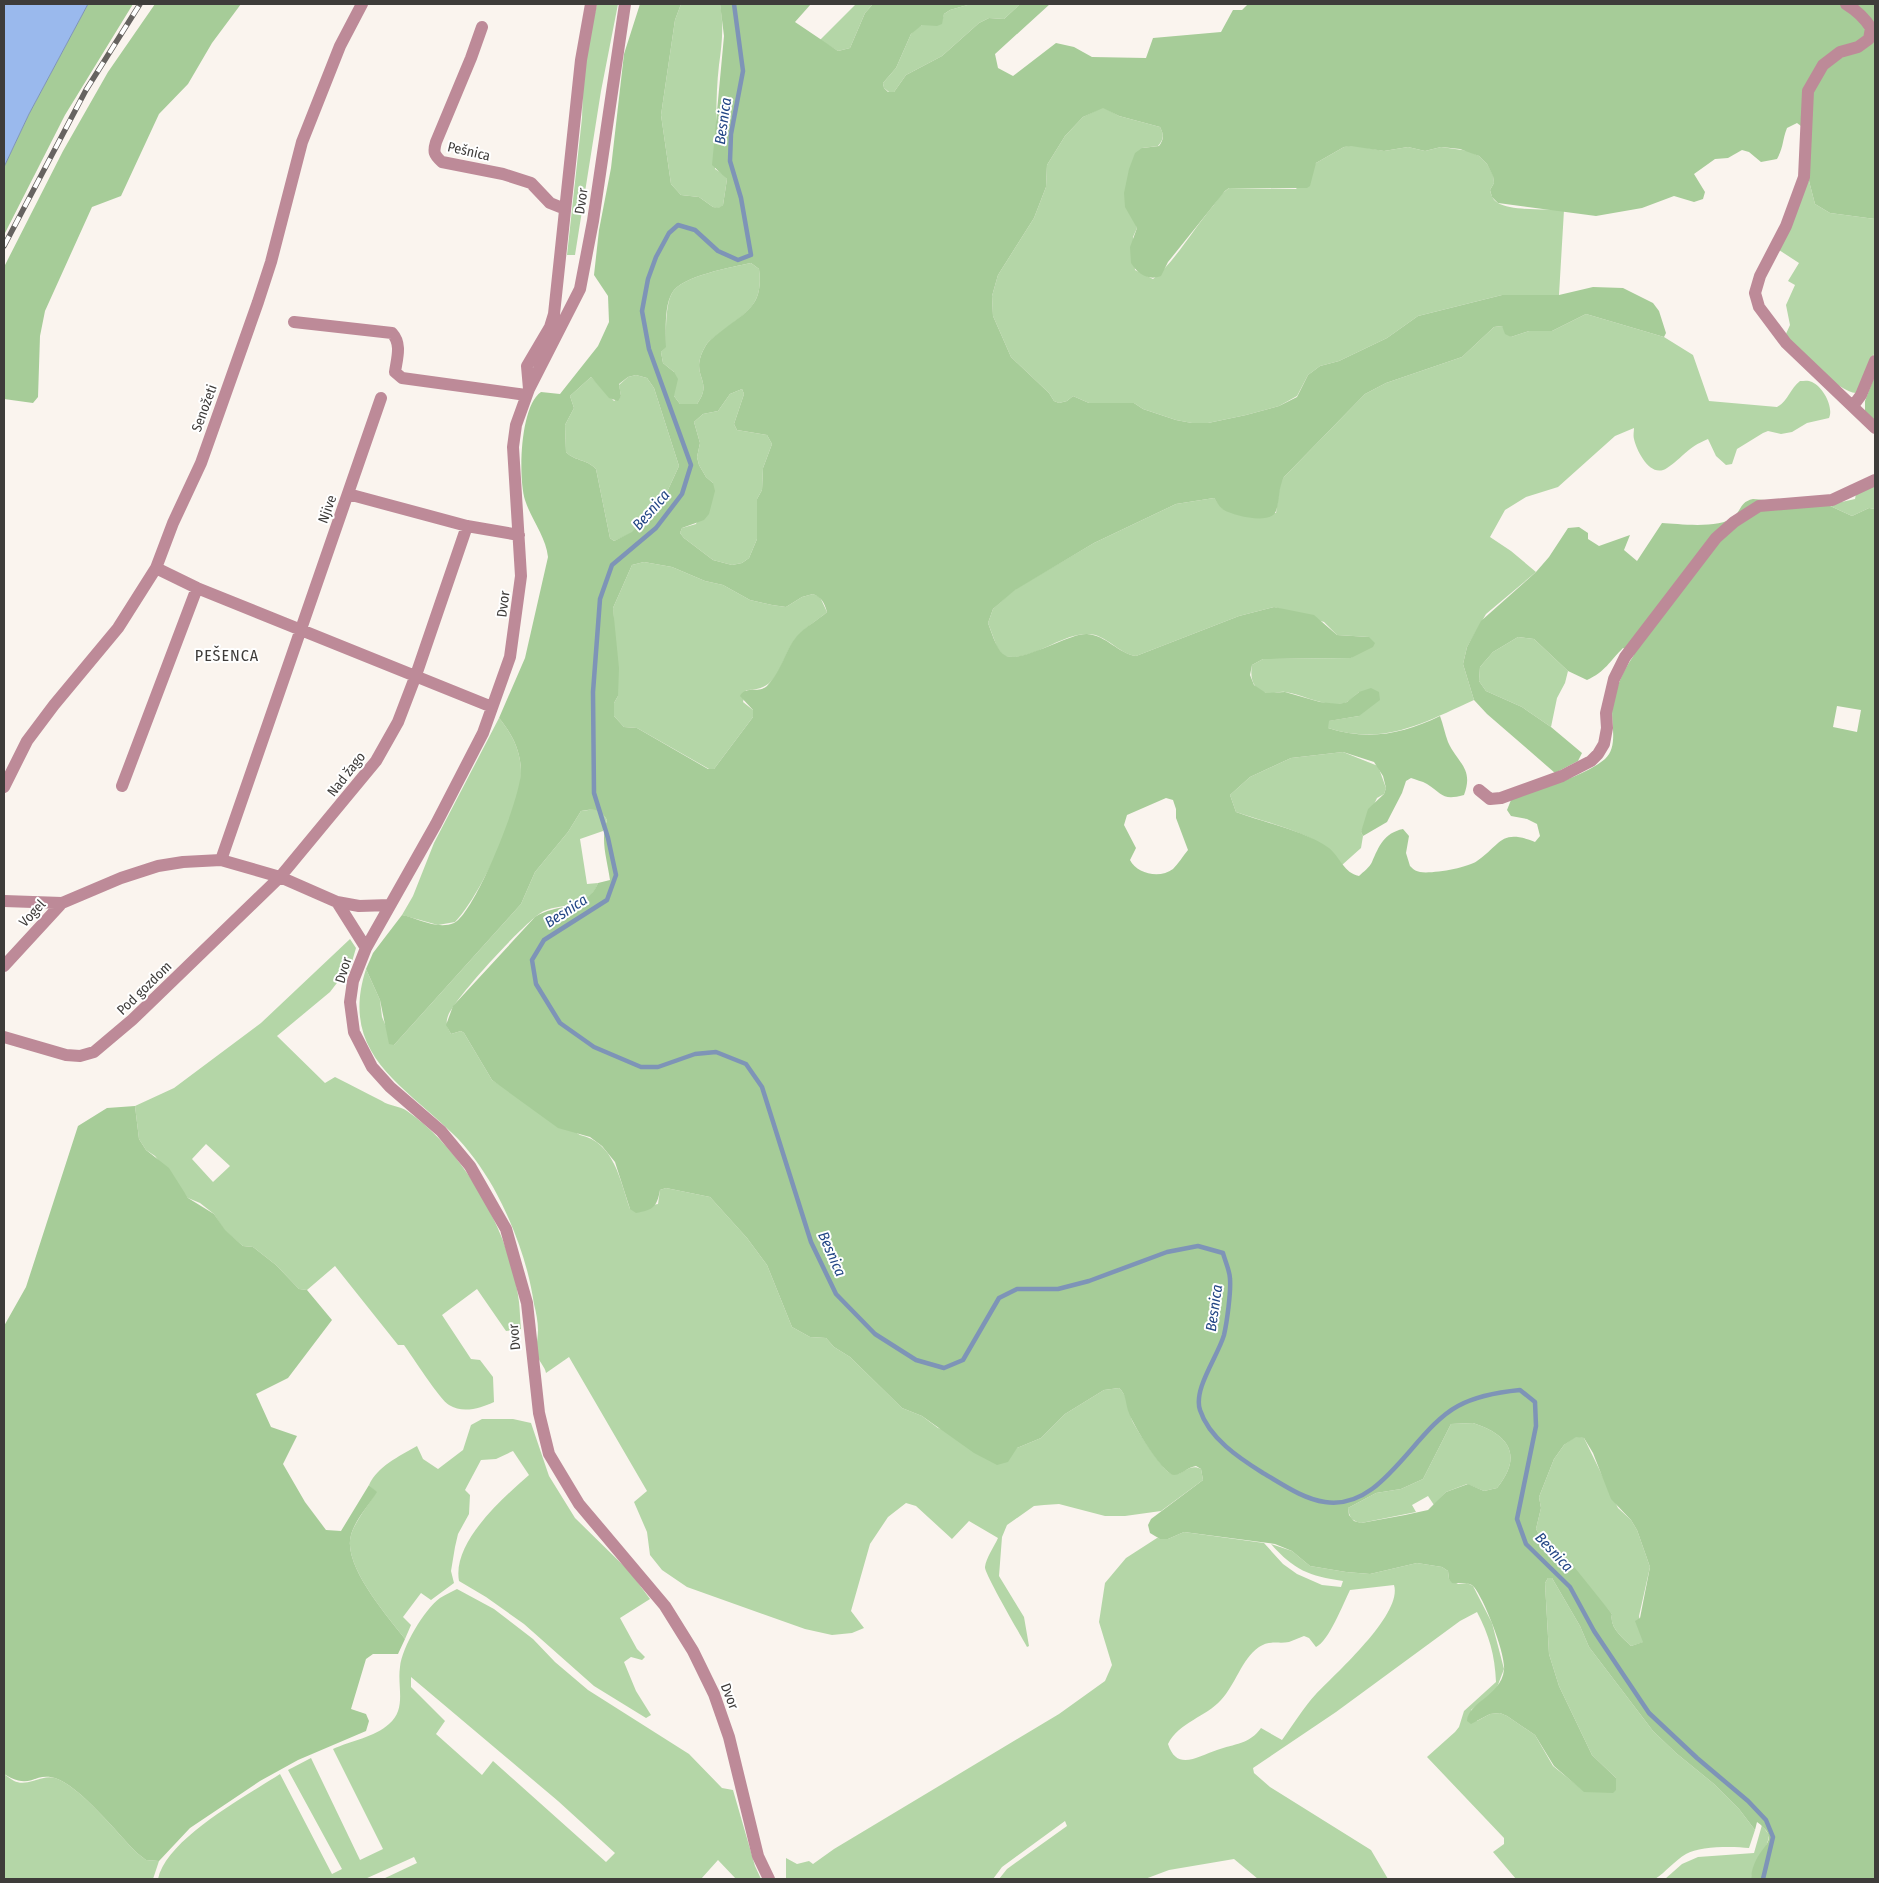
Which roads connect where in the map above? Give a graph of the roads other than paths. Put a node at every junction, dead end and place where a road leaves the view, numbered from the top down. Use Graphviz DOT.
graph roads {
  1 [pos="362,4"];
  2 [pos="591,4"];
  3 [pos="624,4"];
  4 [pos="1846,4"];
  5 [pos="482,28"];
  6 [pos="565,209"];
  7 [pos="294,322"];
  8 [pos="1875,361"];
  9 [pos="527,392"];
  10 [pos="381,398"];
  11 [pos="1853,406"];
  12 [pos="1875,428"];
  13 [pos="1875,480"];
  14 [pos="348,494"];
  15 [pos="467,526"];
  16 [pos="519,535"];
  17 [pos="156,568"];
  18 [pos="197,588"];
  19 [pos="300,630"];
  20 [pos="416,675"];
  21 [pos="492,707"];
  22 [pos="122,786"];
  23 [pos="4,787"];
  24 [pos="1479,790"];
  25 [pos="221,860"];
  26 [pos="280,878"];
  27 [pos="4,901"];
  28 [pos="337,902"];
  29 [pos="62,903"];
  30 [pos="390,905"];
  31 [pos="366,948"];
  32 [pos="4,966"];
  33 [pos="4,1037"];
  34 [pos="769,1879"];
  1 -- 17 [label="street, Senožeti"];
  2 -- 6 [label="street"];
  3 -- 9 [label="street, Dvor"];
  4 -- 11 [label="street"];
  5 -- 6 [label="street, Pešnica"];
  6 -- 9 [label="street"];
  7 -- 9 [label="street"];
  8 -- 11 [label="street"];
  9 -- 16 [label="street, Dvor"];
  10 -- 14 [label="street, Njive"];
  11 -- 12 [label="street"];
  13 -- 24 [label="street"];
  14 -- 15 [label="street"];
  14 -- 19 [label="street, Njive"];
  15 -- 16 [label="street"];
  15 -- 20 [label="street, Nad žago"];
  16 -- 21 [label="street, Dvor"];
  17 -- 18 [label="street"];
  17 -- 23 [label="street, Senožeti"];
  18 -- 19 [label="street"];
  18 -- 22 [label="street"];
  19 -- 20 [label="street"];
  19 -- 25 [label="street, Njive"];
  20 -- 21 [label="street"];
  20 -- 26 [label="street, Nad žago"];
  21 -- 30 [label="street, Dvor"];
  25 -- 26 [label="street"];
  25 -- 29 [label="street"];
  26 -- 28 [label="street"];
  26 -- 33 [label="street, Pod gozdom"];
  27 -- 29 [label="street"];
  28 -- 30 [label="street"];
  28 -- 31 [label="street"];
  29 -- 32 [label="street, Vogel"];
  30 -- 31 [label="street, Dvor"];
  31 -- 34 [label="street, Dvor"];
}
